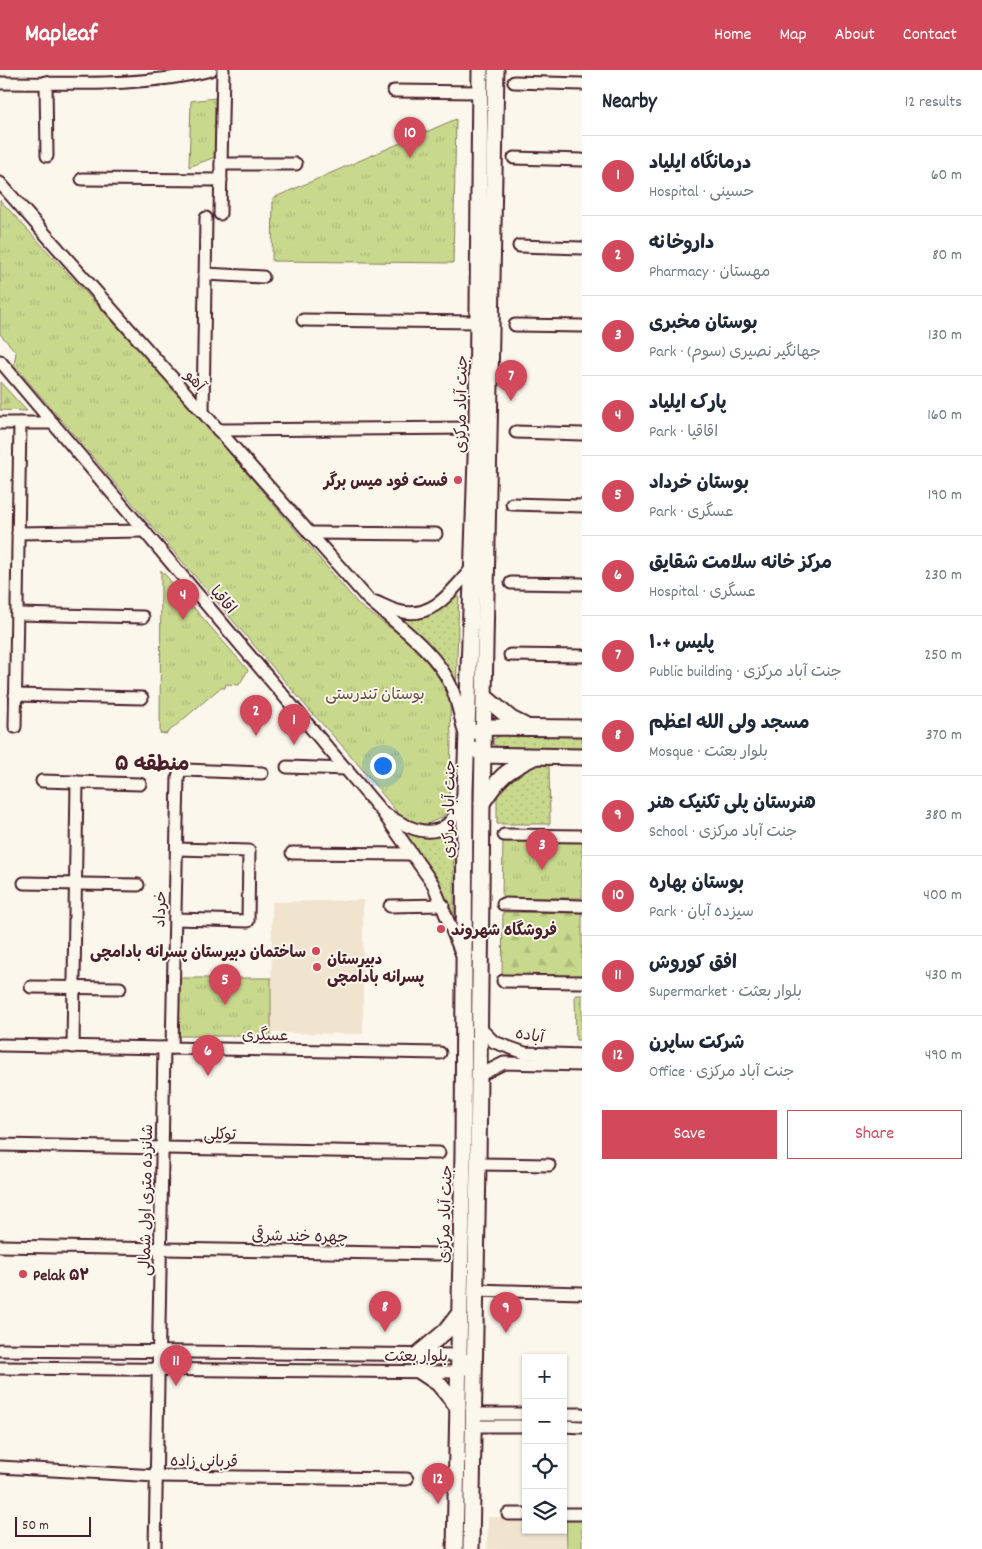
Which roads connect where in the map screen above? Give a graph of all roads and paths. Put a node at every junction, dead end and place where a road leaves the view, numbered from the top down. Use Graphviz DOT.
graph roads {
  1 [pos="211,70"];
  2 [pos="223,70"];
  3 [pos="480,70"];
  4 [pos="496,70"];
  5 [pos="46,82"];
  6 [pos="514,82"];
  7 [pos="0,83"];
  8 [pos="582,84"];
  9 [pos="394,91"];
  10 [pos="479,92"];
  11 [pos="47,156"];
  12 [pos="514,158"];
  13 [pos="582,160"];
  14 [pos="221,164"];
  15 [pos="296,164"];
  16 [pos="82,179"];
  17 [pos="221,180"];
  18 [pos="0,183"];
  19 [pos="495,191"];
  20 [pos="478,192"];
  21 [pos="220,214"];
  22 [pos="206,218"];
  23 [pos="519,246"];
  24 [pos="582,248"];
  25 [pos="205,274"];
  26 [pos="263,276"];
  27 [pos="303,320"];
  28 [pos="479,322"];
  29 [pos="515,325"];
  30 [pos="582,326"];
  31 [pos="0,361"];
  32 [pos="203,412"];
  33 [pos="0,423"];
  34 [pos="53,423"];
  35 [pos="20,424"];
  36 [pos="477,428"];
  37 [pos="218,430"];
  38 [pos="516,432"];
  39 [pos="582,434"];
  40 [pos="512,504"];
  41 [pos="582,506"];
  42 [pos="144,531"];
  43 [pos="18,533"];
  44 [pos="310,533"];
  45 [pos="436,534"];
  46 [pos="473,567"];
  47 [pos="512,583"];
  48 [pos="582,584"];
  49 [pos="368,599"];
  50 [pos="17,614"];
  51 [pos="143,617"];
  52 [pos="510,655"];
  53 [pos="582,656"];
  54 [pos="15,695"];
  55 [pos="485,697"];
  56 [pos="142,698"];
  57 [pos="14,727"];
  58 [pos="485,727"];
  59 [pos="528,728"];
  60 [pos="582,728"];
  61 [pos="467,740"];
  62 [pos="483,756"];
  63 [pos="537,756"];
  64 [pos="582,757"];
  65 [pos="287,767"];
  66 [pos="347,769"];
  67 [pos="262,773"];
  68 [pos="42,781"];
  69 [pos="77,782"];
  70 [pos="140,784"];
  71 [pos="465,792"];
  72 [pos="482,804"];
  73 [pos="383,813"];
  74 [pos="504,835"];
  75 [pos="582,836"];
  76 [pos="177,849"];
  77 [pos="292,853"];
  78 [pos="411,854"];
  79 [pos="24,883"];
  80 [pos="76,884"];
  81 [pos="138,885"];
  82 [pos="504,904"];
  83 [pos="443,905"];
  84 [pos="390,906"];
  85 [pos="582,906"];
  86 [pos="175,919"];
  87 [pos="465,962"];
  88 [pos="503,981"];
  89 [pos="582,982"];
  90 [pos="31,987"];
  91 [pos="74,987"];
  92 [pos="120,988"];
  93 [pos="479,1027"];
  94 [pos="0,1046"];
  95 [pos="73,1047"];
  96 [pos="168,1048"];
  97 [pos="512,1049"];
  98 [pos="440,1053"];
  99 [pos="582,1055"];
  100 [pos="512,1063"];
  101 [pos="582,1065"];
  102 [pos="480,1075"];
  103 [pos="0,1145"];
  104 [pos="162,1148"];
  105 [pos="439,1153"];
  106 [pos="478,1164"];
  107 [pos="549,1165"];
  108 [pos="0,1246"];
  109 [pos="160,1248"];
  110 [pos="438,1254"];
  111 [pos="475,1290"];
  112 [pos="582,1293"];
  113 [pos="459,1314"];
  114 [pos="0,1350"];
  115 [pos="158,1352"];
  116 [pos="416,1355"];
  117 [pos="458,1355"];
  118 [pos="474,1365"];
  119 [pos="0,1368"];
  120 [pos="158,1370"];
  121 [pos="420,1371"];
  122 [pos="459,1372"];
  123 [pos="458,1407"];
  124 [pos="522,1414"];
  125 [pos="567,1414"];
  126 [pos="582,1414"];
  127 [pos="473,1420"];
  128 [pos="522,1426"];
  129 [pos="567,1426"];
  130 [pos="582,1427"];
  131 [pos="0,1467"];
  132 [pos="156,1476"];
  133 [pos="407,1479"];
  134 [pos="508,1514"];
  135 [pos="522,1514"];
  136 [pos="567,1514"];
  137 [pos="582,1514"];
  138 [pos="155,1549"];
  139 [pos="455,1549"];
  140 [pos="471,1549"];
  1 -- 5 [label="street"];
  2 -- 14 [label="street"];
  3 -- 10 [label="main road, جنت آباد مرکزی"];
  4 -- 19 [label="main road, جنت آباد مرکزی"];
  5 -- 7 [label="street"];
  5 -- 11 [label="street"];
  6 -- 8 [label="street"];
  9 -- 10 [label="street"];
  10 -- 20 [label="main road, جنت آباد مرکزی"];
  12 -- 13 [label="street"];
  14 -- 15 [label="street"];
  14 -- 17 [label="street"];
  16 -- 17 [label="street"];
  17 -- 21 [label="street"];
  18 -- 32 [label="street, آهو"];
  19 -- 20 [label="main road"];
  19 -- 55 [label="main road, جنت آباد مرکزی"];
  20 -- 28 [label="main road, جنت آباد مرکزی"];
  22 -- 25 [label="street"];
  23 -- 24 [label="street"];
  25 -- 26 [label="street"];
  25 -- 32 [label="street"];
  27 -- 28 [label="street"];
  28 -- 36 [label="main road, جنت آباد مرکزی"];
  29 -- 30 [label="street"];
  31 -- 34 [label="street, اقاقیا"];
  32 -- 37 [label="street, آهو"];
  33 -- 35 [label="street"];
  34 -- 35 [label="street"];
  34 -- 42 [label="street, اقاقیا"];
  35 -- 43 [label="street"];
  36 -- 37 [label="street"];
  36 -- 46 [label="main road, جنت آباد مرکزی"];
  37 -- 44 [label="street, آهو"];
  38 -- 39 [label="street"];
  40 -- 41 [label="street"];
  42 -- 43 [label="street"];
  42 -- 66 [label="street, اقاقیا"];
  43 -- 50 [label="street"];
  44 -- 45 [label="street"];
  44 -- 49 [label="street, آهو"];
  46 -- 49 [label="street"];
  46 -- 61 [label="main road, جنت آباد مرکزی"];
  47 -- 48 [label="street"];
  49 -- 61 [label="street, آهو"];
  50 -- 51 [label="street"];
  50 -- 54 [label="street"];
  52 -- 53 [label="street"];
  54 -- 56 [label="street"];
  54 -- 57 [label="street"];
  55 -- 58 [label="main road, جنت آباد مرکزی"];
  55 -- 59 [label="main road"];
  58 -- 59 [label="main road"];
  58 -- 61 [label="main road"];
  58 -- 62 [label="main road, جنت آباد مرکزی"];
  59 -- 60 [label="main road"];
  61 -- 62 [label="main road"];
  61 -- 71 [label="main road, جنت آباد مرکزی"];
  62 -- 63 [label="main road"];
  62 -- 72 [label="main road, جنت آباد مرکزی"];
  63 -- 64 [label="main road"];
  63 -- 72 [label="main road"];
  65 -- 66 [label="street"];
  66 -- 73 [label="street, اقاقیا"];
  67 -- 76 [label="street, خرداد"];
  68 -- 69 [label="street"];
  69 -- 70 [label="street"];
  69 -- 80 [label="street"];
  71 -- 73 [label="street"];
  71 -- 87 [label="main road, جنت آباد مرکزی"];
  72 -- 93 [label="main road, جنت آباد مرکزی"];
  73 -- 78 [label="street, اقاقیا"];
  74 -- 75 [label="street"];
  76 -- 86 [label="street, خرداد"];
  76 -- 86 [label="street"];
  77 -- 78 [label="street"];
  78 -- 83 [label="street, اقاقیا"];
  79 -- 80 [label="street"];
  80 -- 81 [label="street"];
  80 -- 91 [label="street"];
  82 -- 85 [label="street"];
  83 -- 84 [label="street"];
  83 -- 87 [label="street, اقاقیا"];
  86 -- 96 [label="street, خرداد"];
  87 -- 113 [label="main road, جنت آباد مرکزی"];
  88 -- 89 [label="street"];
  90 -- 91 [label="street"];
  91 -- 92 [label="street"];
  91 -- 95 [label="street"];
  93 -- 97 [label="street, آباده"];
  93 -- 102 [label="main road, جنت آباد مرکزی"];
  94 -- 95 [label="street, عسگری"];
  95 -- 96 [label="street, عسگری"];
  96 -- 98 [label="street, عسگری"];
  96 -- 104 [label="street, شانزده متری اول شمالی"];
  97 -- 99 [label="street, آباده"];
  97 -- 100 [label="street"];
  100 -- 101 [label="street, آباده"];
  100 -- 102 [label="street, آباده"];
  102 -- 106 [label="main road, جنت آباد مرکزی"];
  103 -- 104 [label="street, توکلی"];
  104 -- 105 [label="street, توکلی"];
  104 -- 109 [label="street, شانزده متری اول شمالی"];
  106 -- 107 [label="street"];
  106 -- 111 [label="main road, جنت آباد مرکزی"];
  108 -- 109 [label="street, چهره خند شرقی"];
  109 -- 110 [label="street, چهره خند شرقی"];
  109 -- 115 [label="street, شانزده متری اول شمالی"];
  111 -- 112 [label="street"];
  111 -- 118 [label="main road, جنت آباد مرکزی"];
  113 -- 116 [label="main road"];
  113 -- 117 [label="main road, جنت آباد مرکزی"];
  114 -- 115 [label="street, بلوار بعثت"];
  115 -- 116 [label="street, بلوار بعثت"];
  115 -- 120 [label="street, شانزده متری اول شمالی"];
  116 -- 117 [label="street, بلوار بعثت"];
  117 -- 118 [label="street, بلوار بعثت"];
  117 -- 122 [label="main road, جنت آباد مرکزی"];
  118 -- 122 [label="street, بلوار بعثت"];
  118 -- 127 [label="main road, جنت آباد مرکزی"];
  119 -- 120 [label="street, بلوار بعثت"];
  120 -- 121 [label="street, بلوار بعثت"];
  120 -- 132 [label="street, شانزده متری اول شمالی"];
  121 -- 122 [label="street, بلوار بعثت"];
  121 -- 123 [label="main road"];
  122 -- 123 [label="main road, جنت آباد مرکزی"];
  123 -- 139 [label="main road, جنت آباد مرکزی"];
  124 -- 127 [label="street"];
  125 -- 126 [label="street"];
  127 -- 128 [label="street"];
  127 -- 140 [label="main road, جنت آباد مرکزی"];
  129 -- 130 [label="street"];
  131 -- 132 [label="street, قربانی زاده"];
  132 -- 133 [label="street, قربانی زاده"];
  132 -- 138 [label="street, شانزده متری اول شمالی"];
  134 -- 135 [label="street"];
  136 -- 137 [label="street"];
}
